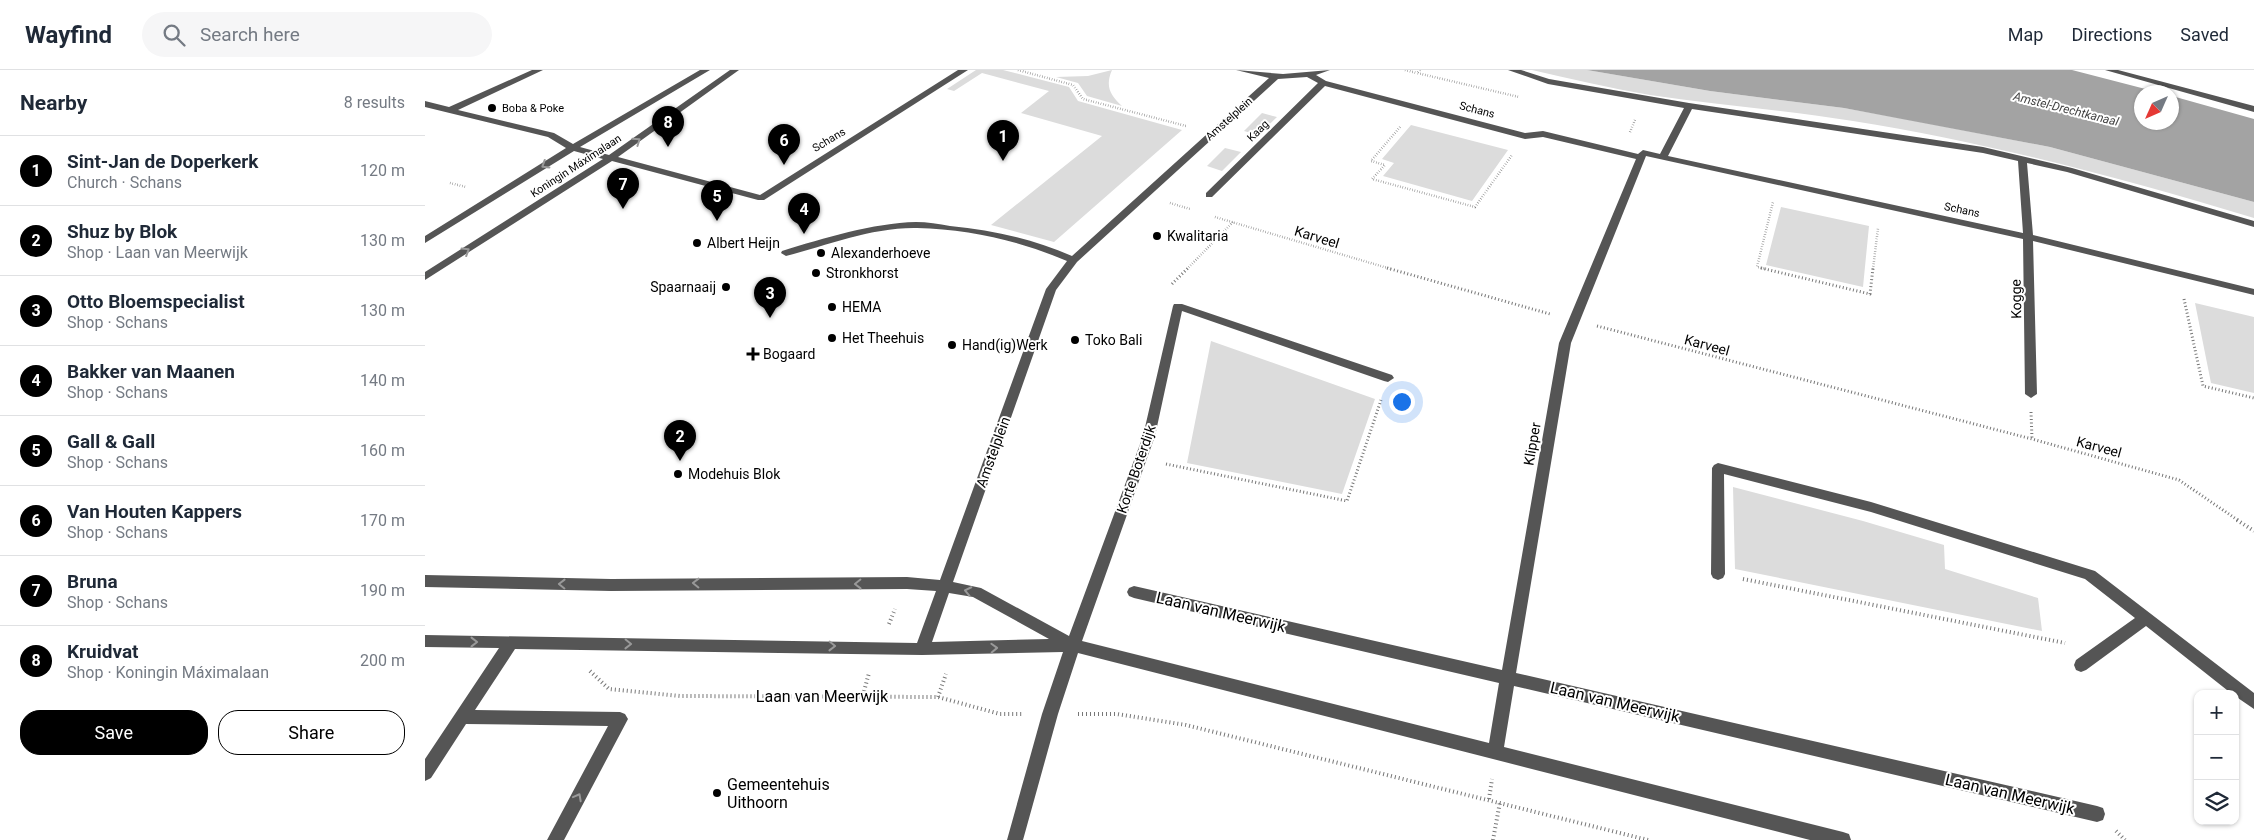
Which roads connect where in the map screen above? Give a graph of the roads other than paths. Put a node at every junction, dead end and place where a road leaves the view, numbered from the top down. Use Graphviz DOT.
graph roads {
  1 [pos="539,70"];
  2 [pos="707,70"];
  3 [pos="735,70"];
  4 [pos="964,70"];
  5 [pos="1240,70"];
  6 [pos="1326,70"];
  7 [pos="1512,70"];
  8 [pos="2109,70"];
  9 [pos="1310,75"];
  10 [pos="1274,78"];
  11 [pos="1323,83"];
  12 [pos="425,104"];
  13 [pos="1689,106"];
  14 [pos="2254,109"];
  15 [pos="449,110"];
  16 [pos="573,148"];
  17 [pos="1642,155"];
  18 [pos="1663,157"];
  19 [pos="612,159"];
  20 [pos="2022,159"];
  21 [pos="1209,196"];
  22 [pos="2254,224"];
  23 [pos="2028,237"];
  24 [pos="425,240"];
  25 [pos="786,253"];
  26 [pos="1073,260"];
  27 [pos="425,277"];
  28 [pos="2254,292"];
  29 [pos="1388,378"];
  30 [pos="2031,394"];
  31 [pos="1718,574"];
  32 [pos="425,581"];
  33 [pos="943,586"];
  34 [pos="1134,592"];
  35 [pos="2146,618"];
  36 [pos="425,641"];
  37 [pos="511,642"];
  38 [pos="1073,646"];
  39 [pos="922,649"];
  40 [pos="2081,664"];
  41 [pos="1508,677"];
  42 [pos="2254,702"];
  43 [pos="462,717"];
  44 [pos="1495,753"];
  45 [pos="425,773"];
  46 [pos="2097,814"];
  47 [pos="555,840"];
  48 [pos="1015,840"];
  49 [pos="1843,840"];
  1 -- 15 [label="street"];
  2 -- 16 [label="street, Koningin Máximalaan"];
  19 -- 3 [label="street, Koningin Máximalaan, one-way"];
  4 -- 19 [label="street, Schans"];
  5 -- 10 [label="street"];
  6 -- 9 [label="street"];
  7 -- 13 [label="street"];
  8 -- 14 [label="street"];
  9 -- 10 [label="street"];
  9 -- 11 [label="street, Schans"];
  10 -- 26 [label="street, Amstelplein"];
  11 -- 17 [label="street, Schans"];
  11 -- 21 [label="street, Kaag"];
  12 -- 15 [label="street, Schans"];
  13 -- 18 [label="street"];
  13 -- 20 [label="street"];
  15 -- 16 [label="street, Schans"];
  16 -- 19 [label="street, Schans"];
  16 -- 24 [label="street, Koningin Máximalaan, one-way"];
  17 -- 18 [label="street, Schans"];
  17 -- 41 [label="street, Klipper"];
  18 -- 23 [label="street, Schans"];
  27 -- 19 [label="street, Koningin Máximalaan, one-way"];
  20 -- 22 [label="street"];
  20 -- 23 [label="street, Kogge"];
  23 -- 28 [label="street, Schans"];
  23 -- 30 [label="street, Kogge"];
  25 -- 26 [label="street"];
  26 -- 33 [label="street, Amstelplein"];
  29 -- 38 [label="street, Korte Boterdijk"];
  31 -- 35 [label="street"];
  33 -- 32 [label="street, one-way"];
  38 -- 33 [label="street, one-way"];
  33 -- 39 [label="street, Amstelplein"];
  34 -- 41 [label="street, Laan van Meerwijk"];
  35 -- 40 [label="street"];
  35 -- 42 [label="street"];
  36 -- 37 [label="street, one-way"];
  37 -- 39 [label="street, one-way"];
  37 -- 43 [label="street"];
  39 -- 38 [label="street, one-way"];
  38 -- 44 [label="street"];
  38 -- 48 [label="street, Korte Boterdijk"];
  41 -- 44 [label="street, Klipper"];
  41 -- 46 [label="street, Laan van Meerwijk"];
  43 -- 45 [label="street"];
  47 -- 43 [label="street, one-way"];
  44 -- 49 [label="street"];
}
